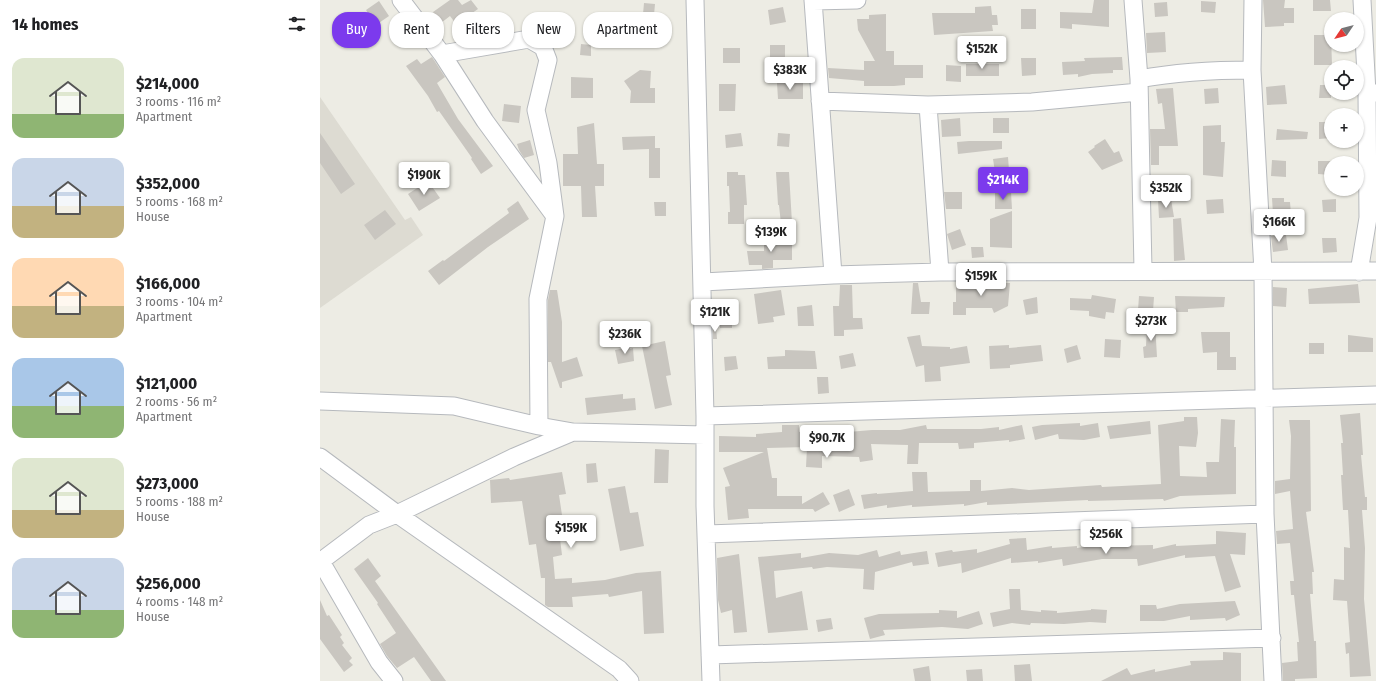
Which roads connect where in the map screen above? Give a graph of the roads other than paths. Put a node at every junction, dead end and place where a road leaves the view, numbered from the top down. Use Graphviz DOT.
graph roads {
  1 [pos="402,0"];
  2 [pos="695,0"];
  3 [pos="813,0"];
  4 [pos="857,0"];
  5 [pos="1133,0"];
  6 [pos="1253,0"];
  7 [pos="1362,0"];
  8 [pos="442,54"];
  9 [pos="1252,70"];
  10 [pos="1139,86"];
  11 [pos="1371,93"];
  12 [pos="820,101"];
  13 [pos="928,105"];
  14 [pos="555,216"];
  15 [pos="1143,270"];
  16 [pos="1376,271"];
  17 [pos="940,272"];
  18 [pos="1263,272"];
  19 [pos="1359,272"];
  20 [pos="833,275"];
  21 [pos="703,282"];
  22 [pos="1376,395"];
  23 [pos="1263,398"];
  24 [pos="320,401"];
  25 [pos="705,416"];
  26 [pos="539,426"];
  27 [pos="573,432"];
  28 [pos="705,435"];
  29 [pos="320,457"];
  30 [pos="397,514"];
  31 [pos="1265,514"];
  32 [pos="706,534"];
  33 [pos="320,561"];
  34 [pos="1272,638"];
  35 [pos="710,655"];
  36 [pos="394,681"];
  37 [pos="630,681"];
  38 [pos="711,681"];
  39 [pos="1273,681"];
  1 -- 8 [label="street"];
  2 -- 21 [label="street"];
  3 -- 4 [label="street"];
  3 -- 12 [label="street"];
  5 -- 10 [label="street"];
  6 -- 9 [label="street"];
  7 -- 11 [label="street"];
  8 -- 14 [label="street"];
  8 -- 14 [label="street"];
  9 -- 10 [label="street"];
  9 -- 18 [label="street"];
  10 -- 13 [label="street"];
  10 -- 15 [label="street"];
  11 -- 19 [label="street"];
  12 -- 13 [label="street"];
  12 -- 20 [label="street"];
  13 -- 17 [label="street"];
  14 -- 26 [label="street"];
  15 -- 17 [label="street"];
  15 -- 18 [label="street"];
  16 -- 19 [label="street"];
  17 -- 20 [label="street"];
  18 -- 19 [label="street"];
  18 -- 23 [label="street"];
  20 -- 21 [label="street"];
  21 -- 25 [label="street"];
  22 -- 23 [label="street"];
  23 -- 25 [label="street"];
  23 -- 31 [label="street"];
  24 -- 26 [label="street"];
  25 -- 28 [label="street"];
  26 -- 27 [label="street"];
  27 -- 28 [label="street"];
  27 -- 30 [label="street"];
  28 -- 32 [label="street"];
  29 -- 30 [label="street"];
  30 -- 33 [label="street"];
  30 -- 37 [label="street"];
  31 -- 32 [label="street"];
  31 -- 34 [label="street"];
  32 -- 35 [label="street"];
  33 -- 36 [label="street"];
  34 -- 35 [label="street"];
  34 -- 39 [label="street"];
  35 -- 38 [label="street"];
}
